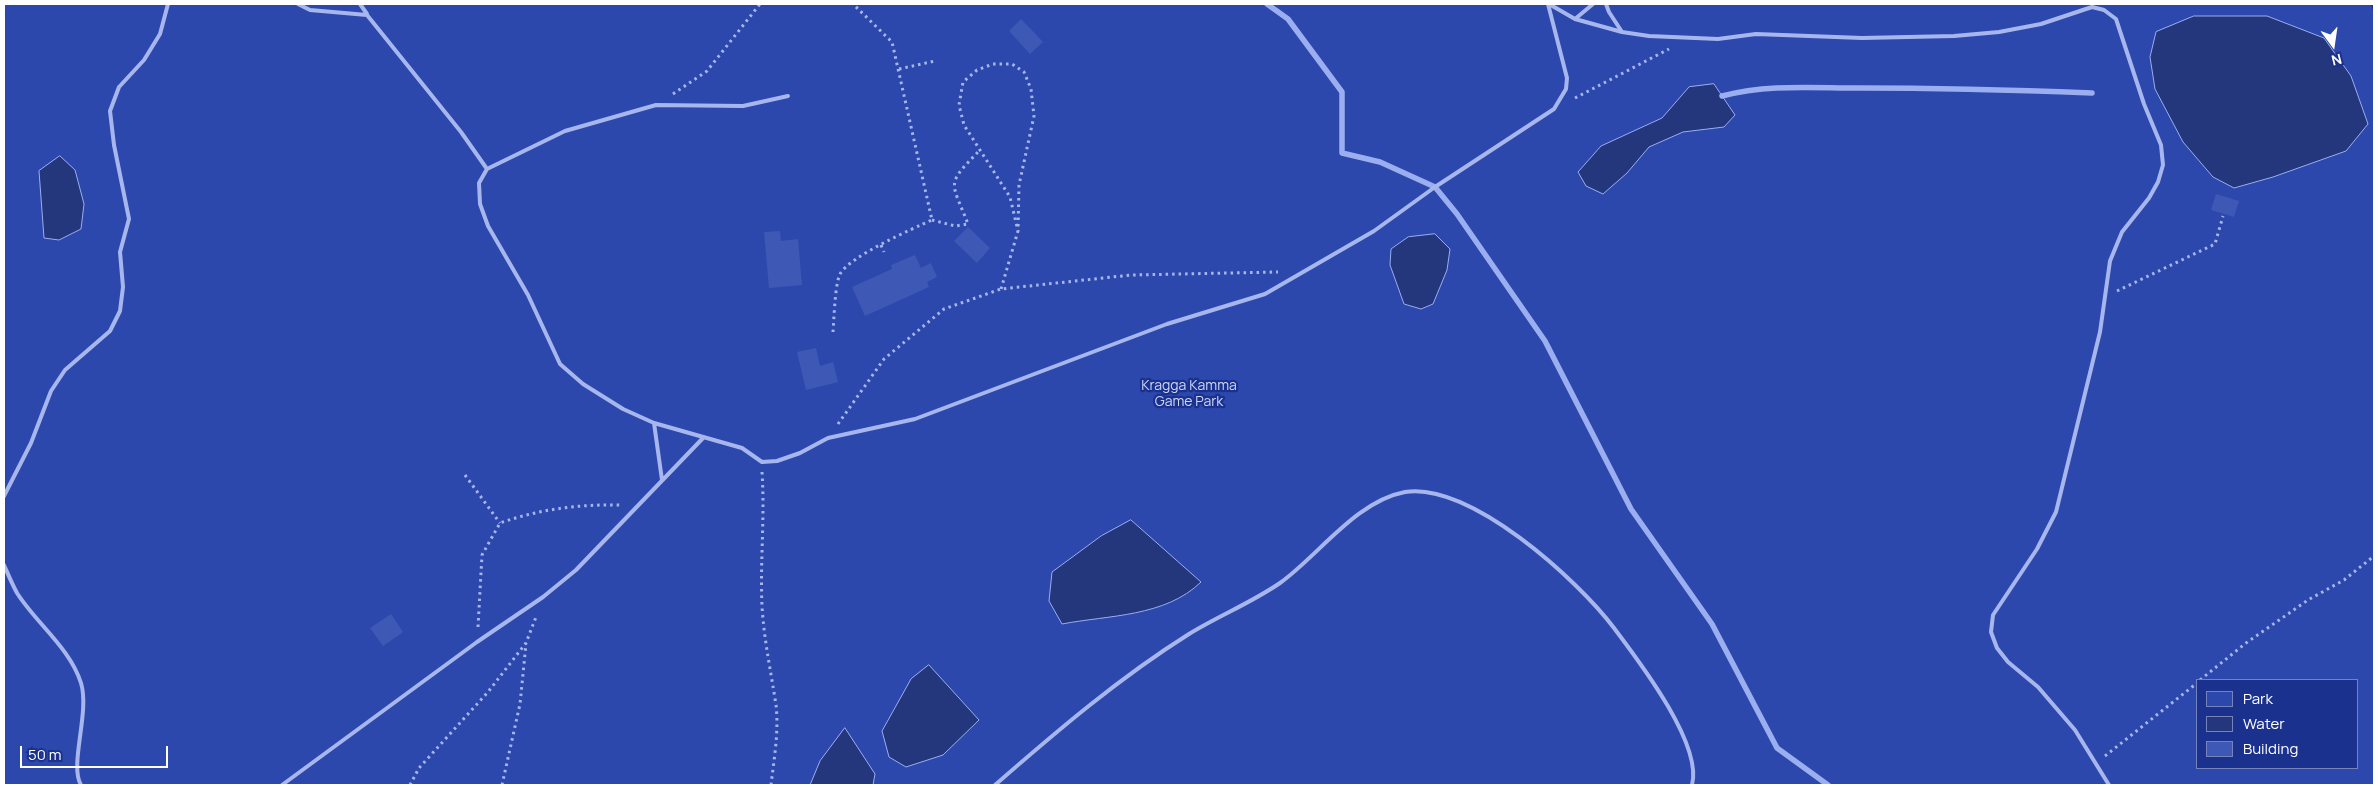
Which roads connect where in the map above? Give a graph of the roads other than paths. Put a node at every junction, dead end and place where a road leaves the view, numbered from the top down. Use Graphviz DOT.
graph roads {
  1 [pos="168,4"];
  2 [pos="298,4"];
  3 [pos="360,4"];
  4 [pos="1549,4"];
  5 [pos="1593,4"];
  6 [pos="1606,4"];
  7 [pos="367,15"];
  8 [pos="1575,19"];
  9 [pos="1622,32"];
  10 [pos="788,96"];
  11 [pos="487,169"];
  12 [pos="654,423"];
  13 [pos="704,437"];
  14 [pos="662,480"];
  15 [pos="4,496"];
  16 [pos="4,565"];
  17 [pos="81,785"];
  18 [pos="282,785"];
  19 [pos="995,785"];
  20 [pos="1692,785"];
  21 [pos="2109,785"];
  1 -- 15 [label="lane"];
  2 -- 7 [label="lane"];
  3 -- 7 [label="lane"];
  4 -- 8 [label="lane"];
  4 -- 13 [label="lane"];
  5 -- 8 [label="lane"];
  6 -- 9 [label="lane"];
  7 -- 11 [label="lane"];
  8 -- 9 [label="lane"];
  9 -- 21 [label="lane"];
  10 -- 11 [label="lane"];
  11 -- 12 [label="lane"];
  12 -- 13 [label="lane"];
  12 -- 14 [label="lane"];
  13 -- 14 [label="lane"];
  14 -- 18 [label="lane"];
  16 -- 17 [label="lane"];
  19 -- 20 [label="lane"];
}
